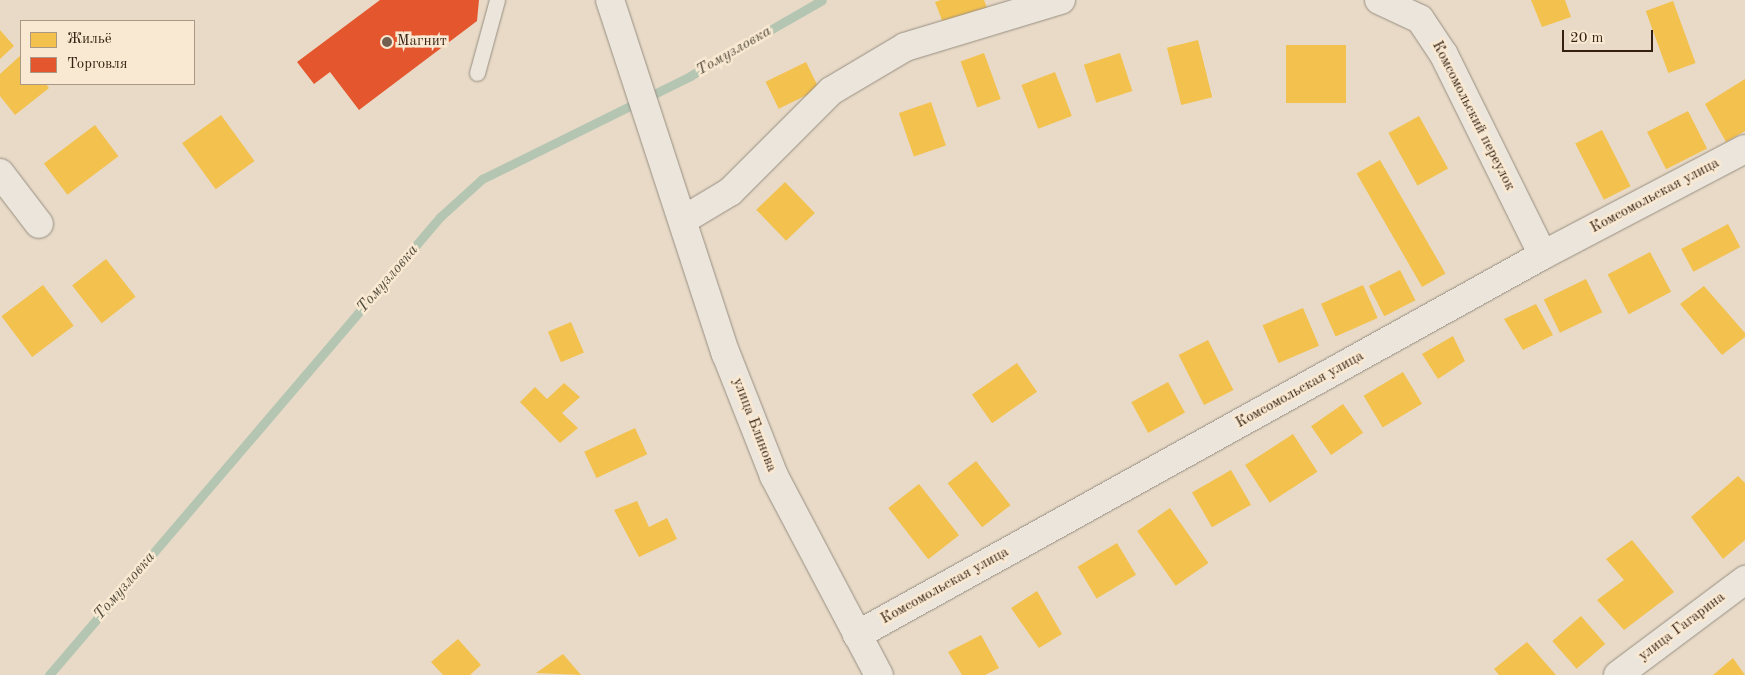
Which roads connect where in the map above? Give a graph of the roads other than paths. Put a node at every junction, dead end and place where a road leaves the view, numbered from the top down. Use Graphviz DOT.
graph roads {
  1 [pos="497,0"];
  2 [pos="1061,0"];
  3 [pos="1380,0"];
  4 [pos="612,4"];
  5 [pos="477,73"];
  6 [pos="1745,149"];
  7 [pos="0,173"];
  8 [pos="683,220"];
  9 [pos="39,224"];
  10 [pos="1543,256"];
  11 [pos="1745,580"];
  12 [pos="857,635"];
  13 [pos="879,675"];
  14 [pos="1618,675"];
  1 -- 5 [label="lane"];
  2 -- 8 [label="street"];
  3 -- 10 [label="street, Комсомольский переулок"];
  4 -- 8 [label="street, улица Блинова"];
  6 -- 10 [label="street, Комсомольская улица"];
  7 -- 9 [label="street"];
  8 -- 12 [label="street, улица Блинова"];
  10 -- 12 [label="street, Комсомольская улица"];
  11 -- 14 [label="street, улица Гагарина"];
  12 -- 13 [label="street, улица Блинова"];
}
